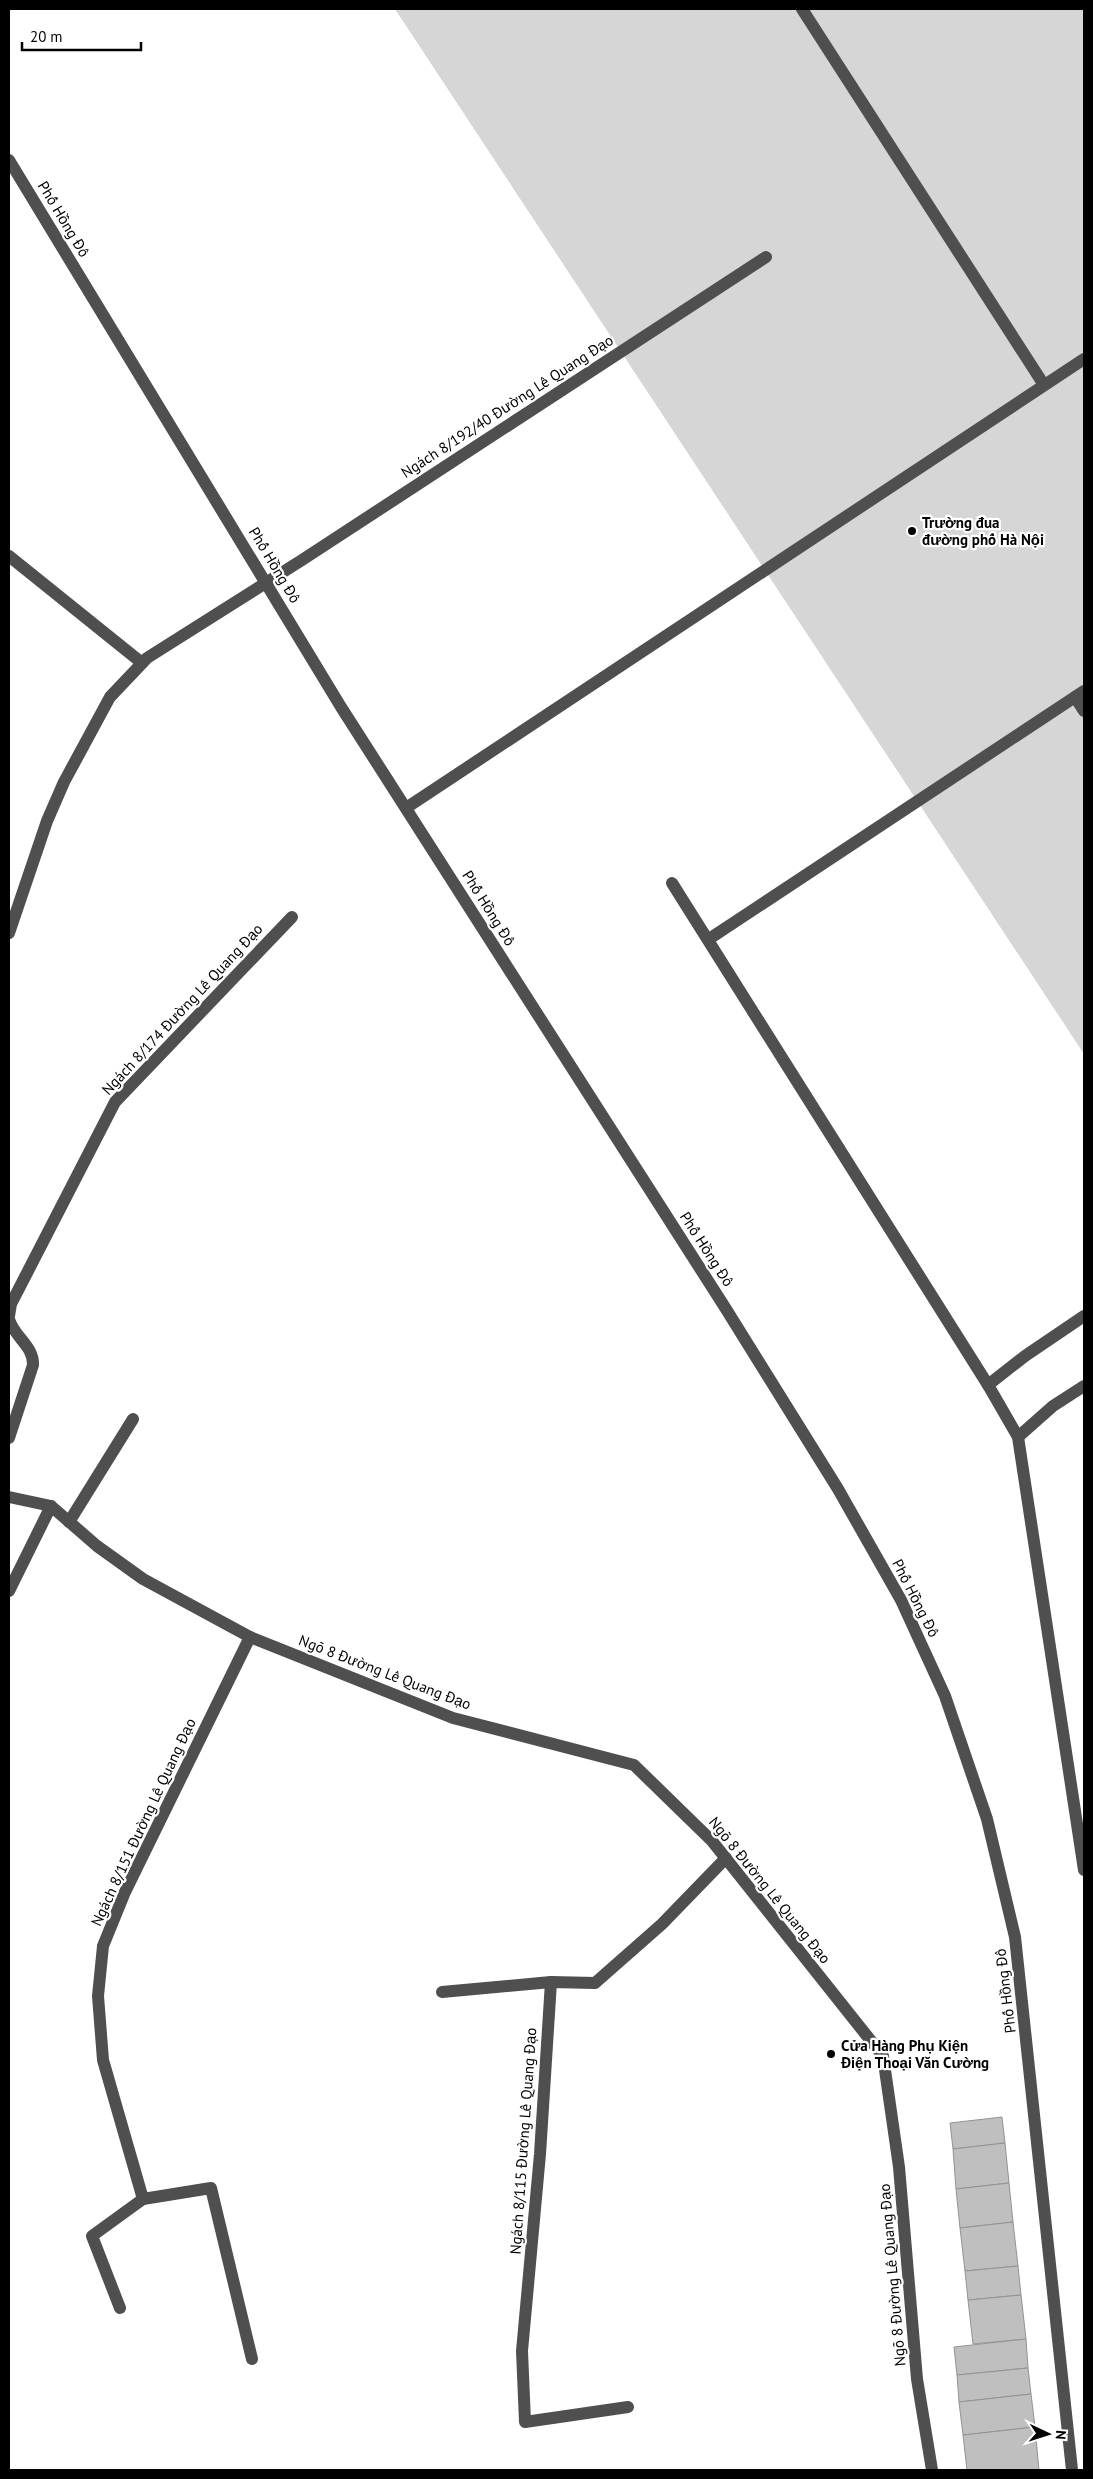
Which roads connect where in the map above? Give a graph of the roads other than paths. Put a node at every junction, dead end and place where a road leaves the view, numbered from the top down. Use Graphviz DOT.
graph roads {
  1 [pos="802,9"];
  2 [pos="9,160"];
  3 [pos="766,256"];
  4 [pos="1084,359"];
  5 [pos="1044,386"];
  6 [pos="9,556"];
  7 [pos="267,582"];
  8 [pos="142,663"];
  9 [pos="1080,694"];
  10 [pos="1084,711"];
  11 [pos="406,808"];
  12 [pos="672,883"];
  13 [pos="292,917"];
  14 [pos="9,933"];
  15 [pos="709,939"];
  16 [pos="1084,1316"];
  17 [pos="9,1317"];
  18 [pos="988,1384"];
  19 [pos="1084,1386"];
  20 [pos="133,1419"];
  21 [pos="1018,1437"];
  22 [pos="9,1438"];
  23 [pos="9,1497"];
  24 [pos="50,1506"];
  25 [pos="68,1522"];
  26 [pos="9,1592"];
  27 [pos="250,1636"];
  28 [pos="726,1858"];
  29 [pos="1084,1870"];
  30 [pos="551,1982"];
  31 [pos="442,1992"];
  32 [pos="143,2198"];
  33 [pos="120,2308"];
  34 [pos="252,2360"];
  35 [pos="628,2407"];
  36 [pos="932,2470"];
  37 [pos="1072,2470"];
  1 -- 5 [label="street"];
  2 -- 7 [label="street, Phố Hồng Đô"];
  3 -- 7 [label="street, Ngách 8/192/40 Đường Lê Quang Đạo"];
  4 -- 5 [label="street"];
  5 -- 11 [label="street"];
  6 -- 8 [label="street"];
  7 -- 8 [label="street, Ngách 8/192/40 Đường Lê Quang Đạo"];
  7 -- 11 [label="street, Phố Hồng Đô"];
  8 -- 14 [label="street, Ngách 8/192/40 Đường Lê Quang Đạo"];
  9 -- 10 [label="street"];
  9 -- 15 [label="street"];
  11 -- 37 [label="street, Phố Hồng Đô"];
  12 -- 15 [label="street"];
  13 -- 17 [label="street, Ngách 8/174 Đường Lê Quang Đạo"];
  15 -- 18 [label="street"];
  16 -- 18 [label="street"];
  17 -- 22 [label="street, Ngách 8/174 Đường Lê Quang Đạo"];
  18 -- 21 [label="street"];
  19 -- 21 [label="street"];
  20 -- 25 [label="street"];
  21 -- 29 [label="street"];
  23 -- 24 [label="street"];
  24 -- 25 [label="street, Ngõ 8 Đường Lê Quang Đạo"];
  24 -- 26 [label="street"];
  25 -- 27 [label="street, Ngõ 8 Đường Lê Quang Đạo"];
  27 -- 28 [label="street, Ngõ 8 Đường Lê Quang Đạo"];
  27 -- 32 [label="street, Ngách 8/151 Đường Lê Quang Đạo"];
  28 -- 30 [label="street"];
  28 -- 36 [label="street, Ngõ 8 Đường Lê Quang Đạo"];
  30 -- 31 [label="street"];
  30 -- 35 [label="street, Ngách 8/115 Đường Lê Quang Đạo"];
  32 -- 33 [label="street"];
  32 -- 34 [label="street"];
}
